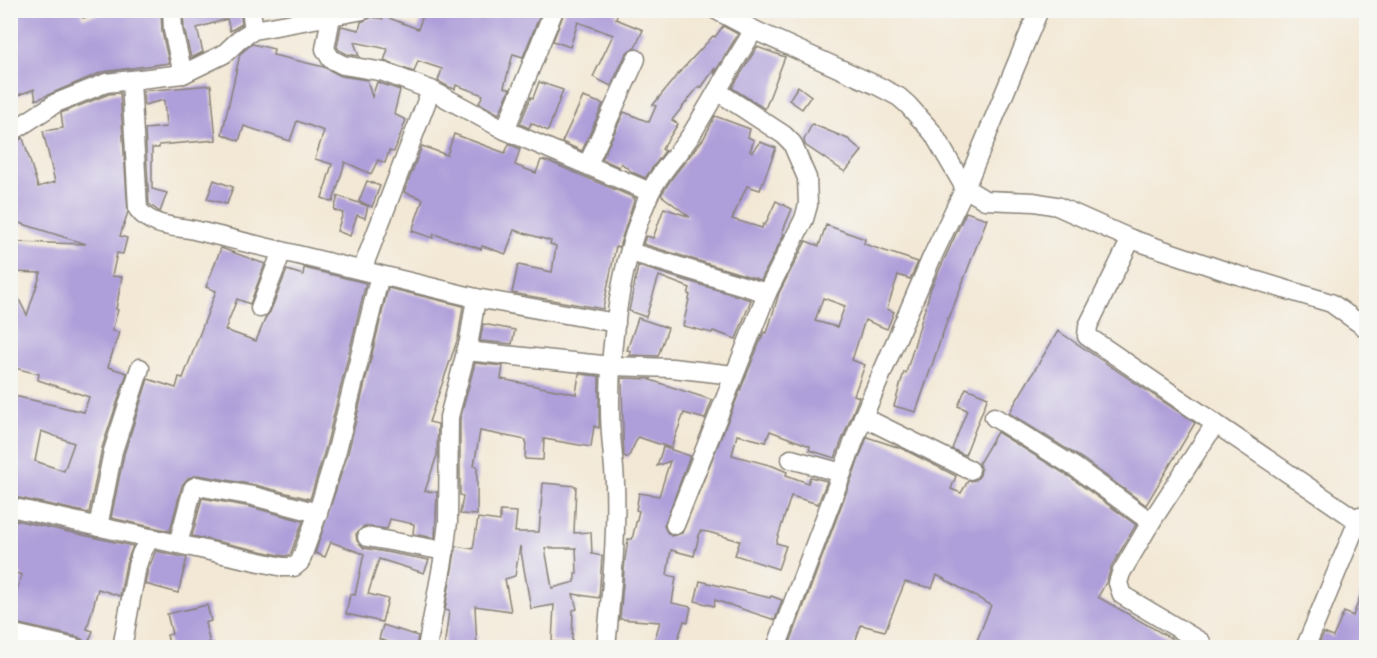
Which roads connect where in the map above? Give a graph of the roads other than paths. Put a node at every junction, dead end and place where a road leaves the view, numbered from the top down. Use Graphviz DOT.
graph roads {
  1 [pos="172,10"];
  2 [pos="251,10"];
  3 [pos="364,10"];
  4 [pos="555,10"];
  5 [pos="716,10"];
  6 [pos="1039,10"];
  7 [pos="331,16"];
  8 [pos="254,30"];
  9 [pos="754,30"];
  10 [pos="636,59"];
  11 [pos="183,74"];
  12 [pos="131,86"];
  13 [pos="431,90"];
  14 [pos="717,91"];
  15 [pos="505,130"];
  16 [pos="10,133"];
  17 [pos="588,165"];
  18 [pos="965,188"];
  19 [pos="650,192"];
  20 [pos="1131,239"];
  21 [pos="282,251"];
  22 [pos="630,252"];
  23 [pos="362,270"];
  24 [pos="380,275"];
  25 [pos="766,293"];
  26 [pos="476,298"];
  27 [pos="260,308"];
  28 [pos="616,322"];
  29 [pos="1366,328"];
  30 [pos="466,351"];
  31 [pos="612,366"];
  32 [pos="140,368"];
  33 [pos="734,375"];
  34 [pos="863,417"];
  35 [pos="994,417"];
  36 [pos="1215,424"];
  37 [pos="791,459"];
  38 [pos="970,470"];
  39 [pos="842,473"];
  40 [pos="10,507"];
  41 [pos="318,513"];
  42 [pos="1363,515"];
  43 [pos="1151,522"];
  44 [pos="675,525"];
  45 [pos="98,526"];
  46 [pos="367,537"];
  47 [pos="150,538"];
  48 [pos="178,544"];
  49 [pos="444,551"];
  50 [pos="10,633"];
  51 [pos="1201,642"];
  52 [pos="75,648"];
  53 [pos="122,648"];
  54 [pos="427,648"];
  55 [pos="606,648"];
  56 [pos="776,648"];
  57 [pos="1305,648"];
  1 -- 11 [label="street"];
  2 -- 8 [label="street"];
  3 -- 7 [label="street"];
  4 -- 15 [label="street"];
  5 -- 9 [label="street"];
  6 -- 18 [label="street"];
  7 -- 8 [label="street"];
  7 -- 13 [label="street"];
  8 -- 11 [label="street"];
  9 -- 14 [label="street"];
  9 -- 18 [label="street"];
  10 -- 17 [label="street"];
  11 -- 12 [label="street"];
  12 -- 16 [label="street"];
  12 -- 21 [label="street"];
  13 -- 15 [label="street"];
  13 -- 23 [label="street"];
  14 -- 19 [label="street"];
  14 -- 25 [label="street"];
  15 -- 17 [label="street"];
  17 -- 19 [label="street"];
  18 -- 20 [label="street"];
  18 -- 34 [label="street"];
  19 -- 22 [label="street"];
  20 -- 29 [label="street"];
  20 -- 36 [label="street"];
  21 -- 23 [label="street"];
  21 -- 27 [label="street"];
  22 -- 25 [label="street"];
  22 -- 28 [label="street"];
  23 -- 24 [label="street"];
  24 -- 26 [label="street"];
  24 -- 41 [label="street"];
  25 -- 33 [label="street"];
  26 -- 28 [label="street"];
  26 -- 30 [label="street"];
  28 -- 31 [label="street"];
  30 -- 31 [label="street"];
  30 -- 49 [label="street"];
  31 -- 33 [label="street"];
  31 -- 55 [label="street"];
  32 -- 45 [label="street"];
  33 -- 44 [label="street"];
  34 -- 38 [label="street"];
  34 -- 39 [label="street"];
  35 -- 43 [label="street"];
  36 -- 42 [label="street"];
  36 -- 43 [label="street"];
  37 -- 39 [label="street"];
  39 -- 56 [label="street"];
  40 -- 45 [label="street"];
  41 -- 48 [label="street"];
  41 -- 48 [label="street"];
  42 -- 57 [label="street"];
  43 -- 51 [label="street"];
  45 -- 47 [label="street"];
  46 -- 49 [label="street"];
  47 -- 48 [label="street"];
  47 -- 53 [label="street"];
  49 -- 54 [label="street"];
  50 -- 52 [label="street"];
}
